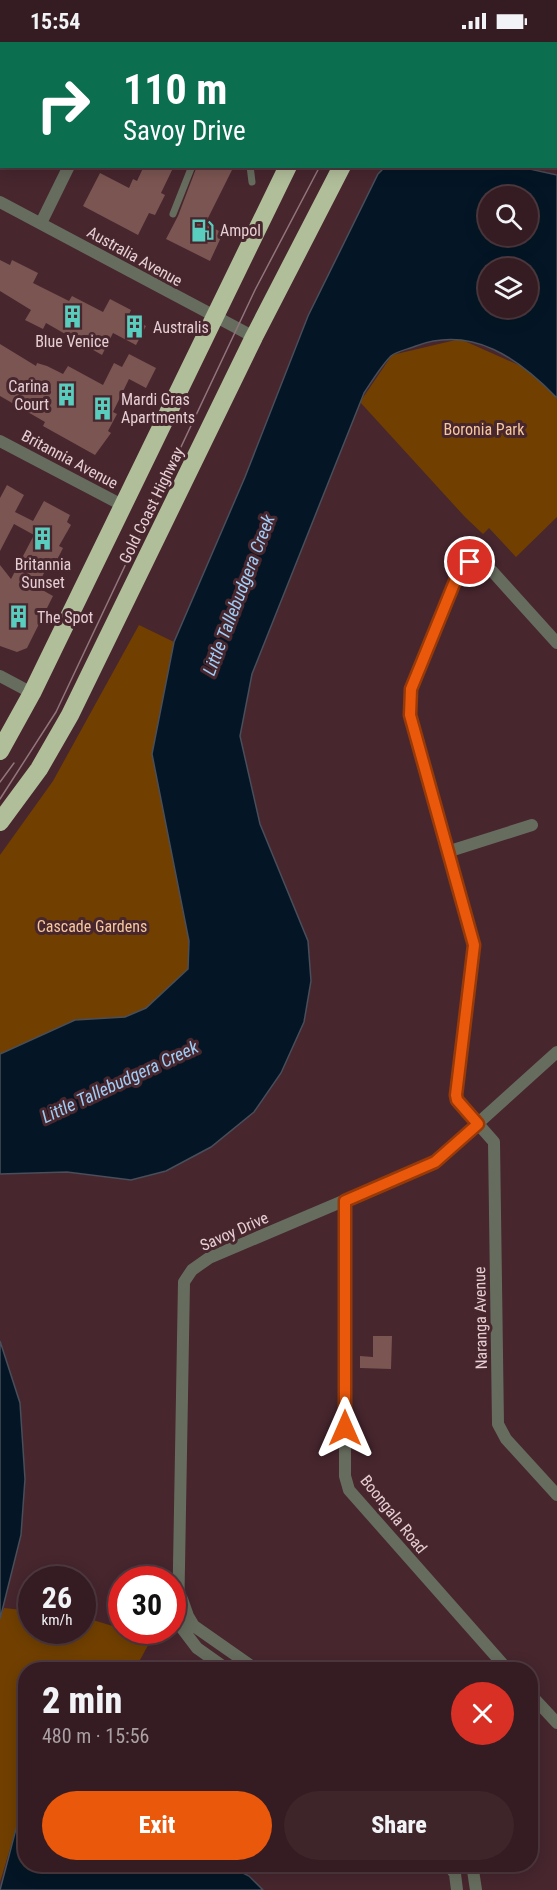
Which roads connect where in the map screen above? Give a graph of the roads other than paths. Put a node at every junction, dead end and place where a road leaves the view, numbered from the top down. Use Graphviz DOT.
graph roads {
  1 [pos="68,168"];
  2 [pos="191,168"];
  3 [pos="250,168"];
  4 [pos="287,168"];
  5 [pos="341,168"];
  6 [pos="252,182"];
  7 [pos="0,202"];
  8 [pos="173,214"];
  9 [pos="41,223"];
  10 [pos="215,317"];
  11 [pos="254,337"];
  12 [pos="0,441"];
  13 [pos="124,506"];
  14 [pos="557,643"];
  15 [pos="0,676"];
  16 [pos="32,693"];
  17 [pos="0,751"];
  18 [pos="0,822"];
  19 [pos="532,825"];
  20 [pos="450,851"];
  21 [pos="557,1052"];
  22 [pos="478,1124"];
  23 [pos="345,1201"];
  24 [pos="557,1495"];
  25 [pos="179,1566"];
  26 [pos="186,1610"];
  27 [pos="186,1637"];
  28 [pos="218,1662"];
  29 [pos="245,1662"];
  30 [pos="501,1662"];
  31 [pos="538,1703"];
  32 [pos="557,1723"];
  33 [pos="453,1872"];
  34 [pos="473,1872"];
  35 [pos="457,1890"];
  36 [pos="476,1890"];
  1 -- 9 [label="street"];
  2 -- 8 [label="lane"];
  3 -- 6 [label="lane"];
  4 -- 10 [label="highway, Gold Coast Highway"];
  5 -- 11 [label="highway, Gold Coast Highway"];
  7 -- 9 [label="street, Australia Avenue"];
  9 -- 10 [label="street, Australia Avenue"];
  10 -- 11 [label="street, Australia Avenue"];
  10 -- 13 [label="highway, Gold Coast Highway"];
  11 -- 18 [label="highway, Gold Coast Highway"];
  12 -- 13 [label="street, Britannia Avenue"];
  13 -- 16 [label="highway, Gold Coast Highway"];
  14 -- 20 [label="street, Naranga Avenue"];
  15 -- 16 [label="street"];
  16 -- 17 [label="highway, Gold Coast Highway"];
  19 -- 20 [label="street"];
  20 -- 22 [label="street, Naranga Avenue"];
  21 -- 22 [label="street, Savoy Drive"];
  22 -- 23 [label="street, Savoy Drive"];
  22 -- 24 [label="street, Naranga Avenue"];
  23 -- 25 [label="street, Savoy Drive"];
  23 -- 30 [label="street, Boongala Road"];
  26 -- 29 [label="street, Savoy Drive"];
  27 -- 28 [label="street, Savoy Drive"];
  31 -- 32 [label="street"];
  33 -- 35 [label="street"];
  34 -- 36 [label="street"];
}
